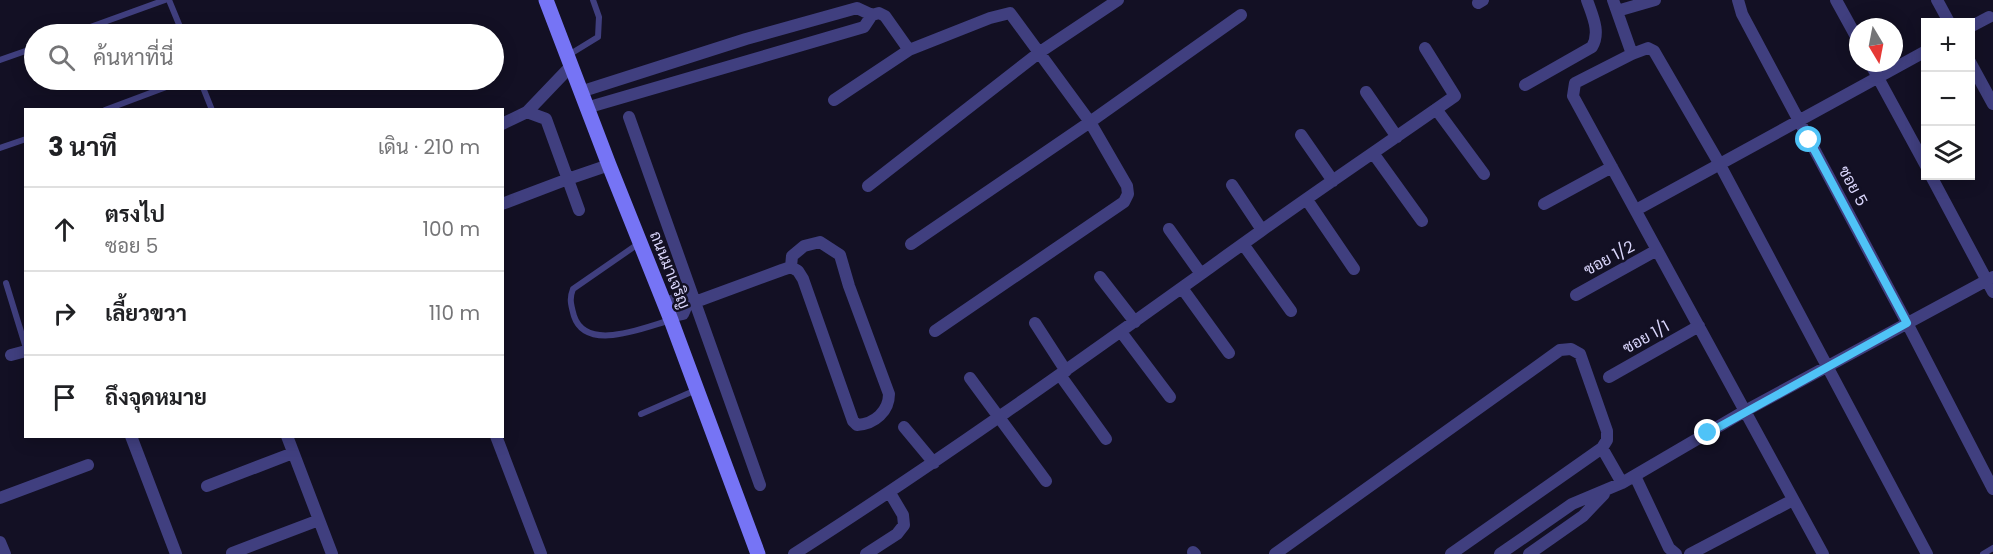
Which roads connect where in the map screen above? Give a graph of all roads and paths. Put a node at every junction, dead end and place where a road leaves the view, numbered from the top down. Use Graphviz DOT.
graph roads {
  1 [pos="167,0"];
  2 [pos="546,0"];
  3 [pos="593,0"];
  4 [pos="1118,0"];
  5 [pos="1587,0"];
  6 [pos="1655,0"];
  7 [pos="1738,0"];
  8 [pos="1836,0"];
  9 [pos="1937,0"];
  10 [pos="1615,6"];
  11 [pos="872,15"];
  12 [pos="1241,15"];
  13 [pos="1989,17"];
  14 [pos="1947,18"];
  15 [pos="99,24"];
  16 [pos="178,24"];
  17 [pos="1849,24"];
  18 [pos="1975,25"];
  19 [pos="1425,48"];
  20 [pos="909,50"];
  21 [pos="24,52"];
  22 [pos="1040,52"];
  23 [pos="1632,54"];
  24 [pos="1921,54"];
  25 [pos="0,60"];
  26 [pos="568,61"];
  27 [pos="1975,70"];
  28 [pos="1875,72"];
  29 [pos="1877,76"];
  30 [pos="1525,85"];
  31 [pos="158,90"];
  32 [pos="204,90"];
  33 [pos="580,92"];
  34 [pos="1366,92"];
  35 [pos="834,100"];
  36 [pos="1993,104"];
  37 [pos="110,108"];
  38 [pos="211,108"];
  39 [pos="586,108"];
  40 [pos="1436,109"];
  41 [pos="527,111"];
  42 [pos="629,117"];
  43 [pos="1799,120"];
  44 [pos="1090,122"];
  45 [pos="504,123"];
  46 [pos="1301,135"];
  47 [pos="1397,137"];
  48 [pos="24,140"];
  49 [pos="0,148"];
  50 [pos="1373,153"];
  51 [pos="1921,157"];
  52 [pos="1719,163"];
  53 [pos="609,165"];
  54 [pos="1612,167"];
  55 [pos="1484,174"];
  56 [pos="568,179"];
  57 [pos="1933,180"];
  58 [pos="1333,181"];
  59 [pos="1232,185"];
  60 [pos="868,186"];
  61 [pos="1306,200"];
  62 [pos="504,203"];
  63 [pos="1544,204"];
  64 [pos="579,210"];
  65 [pos="1636,210"];
  66 [pos="1422,221"];
  67 [pos="1169,229"];
  68 [pos="1262,230"];
  69 [pos="640,243"];
  70 [pos="911,244"];
  71 [pos="1243,244"];
  72 [pos="1658,250"];
  73 [pos="791,267"];
  74 [pos="1354,269"];
  75 [pos="1201,274"];
  76 [pos="1100,277"];
  77 [pos="1990,278"];
  78 [pos="6,283"];
  79 [pos="1182,288"];
  80 [pos="1993,292"];
  81 [pos="1575,295"];
  82 [pos="691,304"];
  83 [pos="1291,311"];
  84 [pos="668,313"];
  85 [pos="1135,322"];
  86 [pos="1035,323"];
  87 [pos="1907,323"];
  88 [pos="1699,326"];
  89 [pos="935,331"];
  90 [pos="1121,332"];
  91 [pos="24,342"];
  92 [pos="24,350"];
  93 [pos="1229,353"];
  94 [pos="11,355"];
  95 [pos="1828,366"];
  96 [pos="1063,373"];
  97 [pos="1609,377"];
  98 [pos="970,378"];
  99 [pos="697,390"];
  100 [pos="1170,397"];
  101 [pos="1745,411"];
  102 [pos="641,414"];
  103 [pos="998,419"];
  104 [pos="904,427"];
  105 [pos="132,438"];
  106 [pos="288,438"];
  107 [pos="497,438"];
  108 [pos="1106,439"];
  109 [pos="1602,448"];
  110 [pos="293,453"];
  111 [pos="934,463"];
  112 [pos="88,465"];
  113 [pos="1635,476"];
  114 [pos="1046,481"];
  115 [pos="1622,483"];
  116 [pos="760,485"];
  117 [pos="207,486"];
  118 [pos="1993,489"];
  119 [pos="1607,491"];
  120 [pos="890,493"];
  121 [pos="0,498"];
  122 [pos="1793,500"];
  123 [pos="319,520"];
  124 [pos="0,542"];
  125 [pos="1716,542"];
  126 [pos="1993,548"];
  127 [pos="232,553"];
  128 [pos="5,554"];
  129 [pos="176,554"];
  130 [pos="332,554"];
  131 [pos="541,554"];
  132 [pos="758,554"];
  133 [pos="794,554"];
  134 [pos="866,554"];
  135 [pos="1275,554"];
  136 [pos="1452,554"];
  137 [pos="1500,554"];
  138 [pos="1529,554"];
  139 [pos="1676,554"];
  140 [pos="1690,554"];
  141 [pos="1723,554"];
  142 [pos="1823,554"];
  143 [pos="1927,554"];
  144 [pos="1983,554"];
  1 -- 15 [label="lane"];
  1 -- 16 [label="lane"];
  2 -- 26 [label="main road, ถนนมาเจริญ"];
  3 -- 26 [label="lane"];
  4 -- 22 [label="street"];
  5 -- 30 [label="street"];
  6 -- 10 [label="street"];
  7 -- 43 [label="street, ซอย 5"];
  8 -- 17 [label="street"];
  9 -- 14 [label="street"];
  10 -- 23 [label="street"];
  11 -- 20 [label="street"];
  11 -- 33 [label="street"];
  11 -- 39 [label="street"];
  12 -- 44 [label="street"];
  13 -- 18 [label="street"];
  19 -- 40 [label="street"];
  20 -- 22 [label="street"];
  20 -- 35 [label="street"];
  21 -- 25 [label="lane"];
  22 -- 44 [label="street"];
  22 -- 60 [label="street"];
  23 -- 52 [label="street"];
  23 -- 54 [label="street"];
  24 -- 29 [label="street"];
  26 -- 33 [label="main road, ถนนมาเจริญ"];
  26 -- 41 [label="street"];
  27 -- 36 [label="street"];
  28 -- 29 [label="street"];
  29 -- 43 [label="street"];
  29 -- 51 [label="street"];
  31 -- 37 [label="lane"];
  32 -- 38 [label="lane"];
  33 -- 39 [label="main road, ถนนมาเจริญ"];
  34 -- 47 [label="street"];
  39 -- 53 [label="main road, ถนนมาเจริญ"];
  40 -- 47 [label="street"];
  40 -- 55 [label="street"];
  41 -- 45 [label="street"];
  41 -- 56 [label="street"];
  42 -- 82 [label="street"];
  43 -- 52 [label="street"];
  43 -- 87 [label="street, ซอย 5"];
  44 -- 70 [label="street"];
  44 -- 89 [label="street"];
  46 -- 58 [label="street"];
  47 -- 50 [label="street"];
  48 -- 49 [label="lane"];
  50 -- 58 [label="street"];
  50 -- 66 [label="street"];
  52 -- 65 [label="street"];
  52 -- 95 [label="street"];
  53 -- 56 [label="street"];
  53 -- 69 [label="main road, ถนนมาเจริญ"];
  54 -- 63 [label="street"];
  54 -- 65 [label="street"];
  56 -- 62 [label="street"];
  56 -- 64 [label="street"];
  57 -- 77 [label="street"];
  58 -- 61 [label="street"];
  59 -- 68 [label="street"];
  61 -- 68 [label="street"];
  61 -- 74 [label="street"];
  65 -- 72 [label="street"];
  67 -- 75 [label="street"];
  68 -- 71 [label="street"];
  69 -- 84 [label="main road, ถนนมาเจริญ"];
  69 -- 84 [label="lane"];
  71 -- 75 [label="street"];
  71 -- 83 [label="street"];
  72 -- 81 [label="street, ซอย 1/2"];
  72 -- 88 [label="street"];
  73 -- 73 [label="street"];
  73 -- 82 [label="street"];
  75 -- 79 [label="street"];
  76 -- 85 [label="street"];
  77 -- 80 [label="street"];
  77 -- 87 [label="street"];
  78 -- 91 [label="lane"];
  79 -- 85 [label="street"];
  79 -- 93 [label="street"];
  82 -- 84 [label="street"];
  82 -- 116 [label="street"];
  84 -- 99 [label="main road, ถนนมาเจริญ"];
  85 -- 90 [label="street"];
  86 -- 96 [label="street"];
  87 -- 95 [label="street"];
  87 -- 118 [label="street, ซอย 5"];
  88 -- 97 [label="street, ซอย 1/1"];
  88 -- 101 [label="street"];
  90 -- 96 [label="street"];
  90 -- 100 [label="street"];
  92 -- 94 [label="street"];
  95 -- 101 [label="street"];
  95 -- 143 [label="street"];
  96 -- 103 [label="street"];
  96 -- 108 [label="street"];
  98 -- 103 [label="street"];
  99 -- 102 [label="lane"];
  99 -- 132 [label="main road, ถนนมาเจริญ"];
  101 -- 113 [label="street"];
  101 -- 122 [label="street"];
  103 -- 111 [label="street"];
  103 -- 114 [label="street"];
  104 -- 111 [label="street"];
  105 -- 129 [label="street"];
  106 -- 110 [label="street"];
  107 -- 131 [label="street"];
  109 -- 115 [label="street"];
  109 -- 135 [label="street"];
  109 -- 136 [label="street"];
  110 -- 117 [label="street"];
  110 -- 123 [label="street"];
  111 -- 120 [label="street"];
  112 -- 121 [label="street"];
  113 -- 115 [label="street"];
  113 -- 139 [label="street"];
  115 -- 119 [label="street"];
  119 -- 137 [label="street"];
  119 -- 138 [label="street"];
  120 -- 133 [label="street"];
  120 -- 134 [label="street"];
  122 -- 125 [label="street"];
  122 -- 142 [label="street"];
  123 -- 127 [label="street"];
  123 -- 130 [label="street"];
  124 -- 128 [label="street"];
  125 -- 140 [label="street"];
  125 -- 141 [label="street"];
  126 -- 144 [label="lane"];
}
